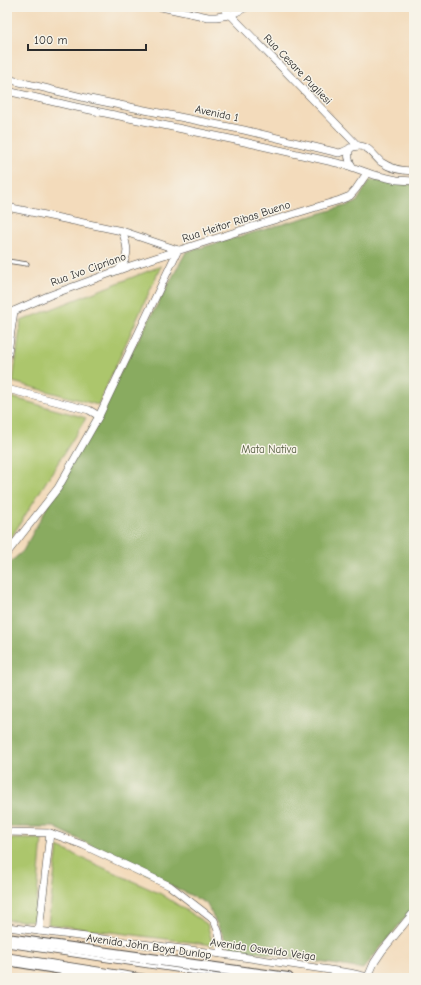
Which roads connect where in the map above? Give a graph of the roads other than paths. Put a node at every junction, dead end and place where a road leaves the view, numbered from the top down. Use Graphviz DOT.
graph roads {
  1 [pos="161,7"];
  2 [pos="223,7"];
  3 [pos="247,7"];
  4 [pos="230,14"];
  5 [pos="7,79"];
  6 [pos="7,90"];
  7 [pos="358,146"];
  8 [pos="350,148"];
  9 [pos="352,166"];
  10 [pos="414,171"];
  11 [pos="367,173"];
  12 [pos="414,181"];
  13 [pos="7,206"];
  14 [pos="122,231"];
  15 [pos="178,250"];
  16 [pos="7,261"];
  17 [pos="28,264"];
  18 [pos="117,271"];
  19 [pos="14,311"];
  20 [pos="7,314"];
  21 [pos="7,360"];
  22 [pos="7,389"];
  23 [pos="99,416"];
  24 [pos="8,550"];
  25 [pos="7,832"];
  26 [pos="50,833"];
  27 [pos="414,912"];
  28 [pos="7,927"];
  29 [pos="39,931"];
  30 [pos="7,939"];
  31 [pos="7,945"];
  32 [pos="222,954"];
  33 [pos="7,955"];
  34 [pos="7,960"];
  35 [pos="370,977"];
  36 [pos="117,978"];
  37 [pos="155,978"];
  38 [pos="231,978"];
  39 [pos="288,978"];
  1 -- 4 [label="street"];
  2 -- 4 [label="street, Rua Cesare Pugliesi"];
  3 -- 4 [label="street"];
  4 -- 7 [label="street, Rua Cesare Pugliesi"];
  5 -- 8 [label="street, Avenida 1"];
  6 -- 9 [label="street, Avenida 1"];
  7 -- 8 [label="street, Avenida 1"];
  7 -- 10 [label="street"];
  8 -- 9 [label="street"];
  9 -- 11 [label="street, Avenida 1"];
  11 -- 12 [label="street, Avenida 1"];
  11 -- 15 [label="street, Rua Heitor Ribas Bueno"];
  13 -- 14 [label="street, Rua Heitor Ribas Bueno"];
  14 -- 15 [label="street, Rua Heitor Ribas Bueno"];
  14 -- 18 [label="street"];
  15 -- 18 [label="street, Rua Ivo Cipriano"];
  15 -- 23 [label="street"];
  16 -- 17 [label="lane"];
  18 -- 19 [label="street, Rua Ivo Cipriano"];
  19 -- 20 [label="street, Rua Ivo Cipriano"];
  19 -- 21 [label="street"];
  22 -- 23 [label="street"];
  23 -- 24 [label="street"];
  25 -- 26 [label="street"];
  26 -- 29 [label="street"];
  26 -- 32 [label="street"];
  27 -- 35 [label="street"];
  28 -- 29 [label="street, Avenida Oswaldo Veiga"];
  29 -- 32 [label="street, Avenida Oswaldo Veiga"];
  30 -- 39 [label="main road, Avenida John Boyd Dunlop"];
  31 -- 38 [label="lane"];
  32 -- 35 [label="street, Avenida Oswaldo Veiga"];
  33 -- 37 [label="lane"];
  34 -- 36 [label="main road"];
}
